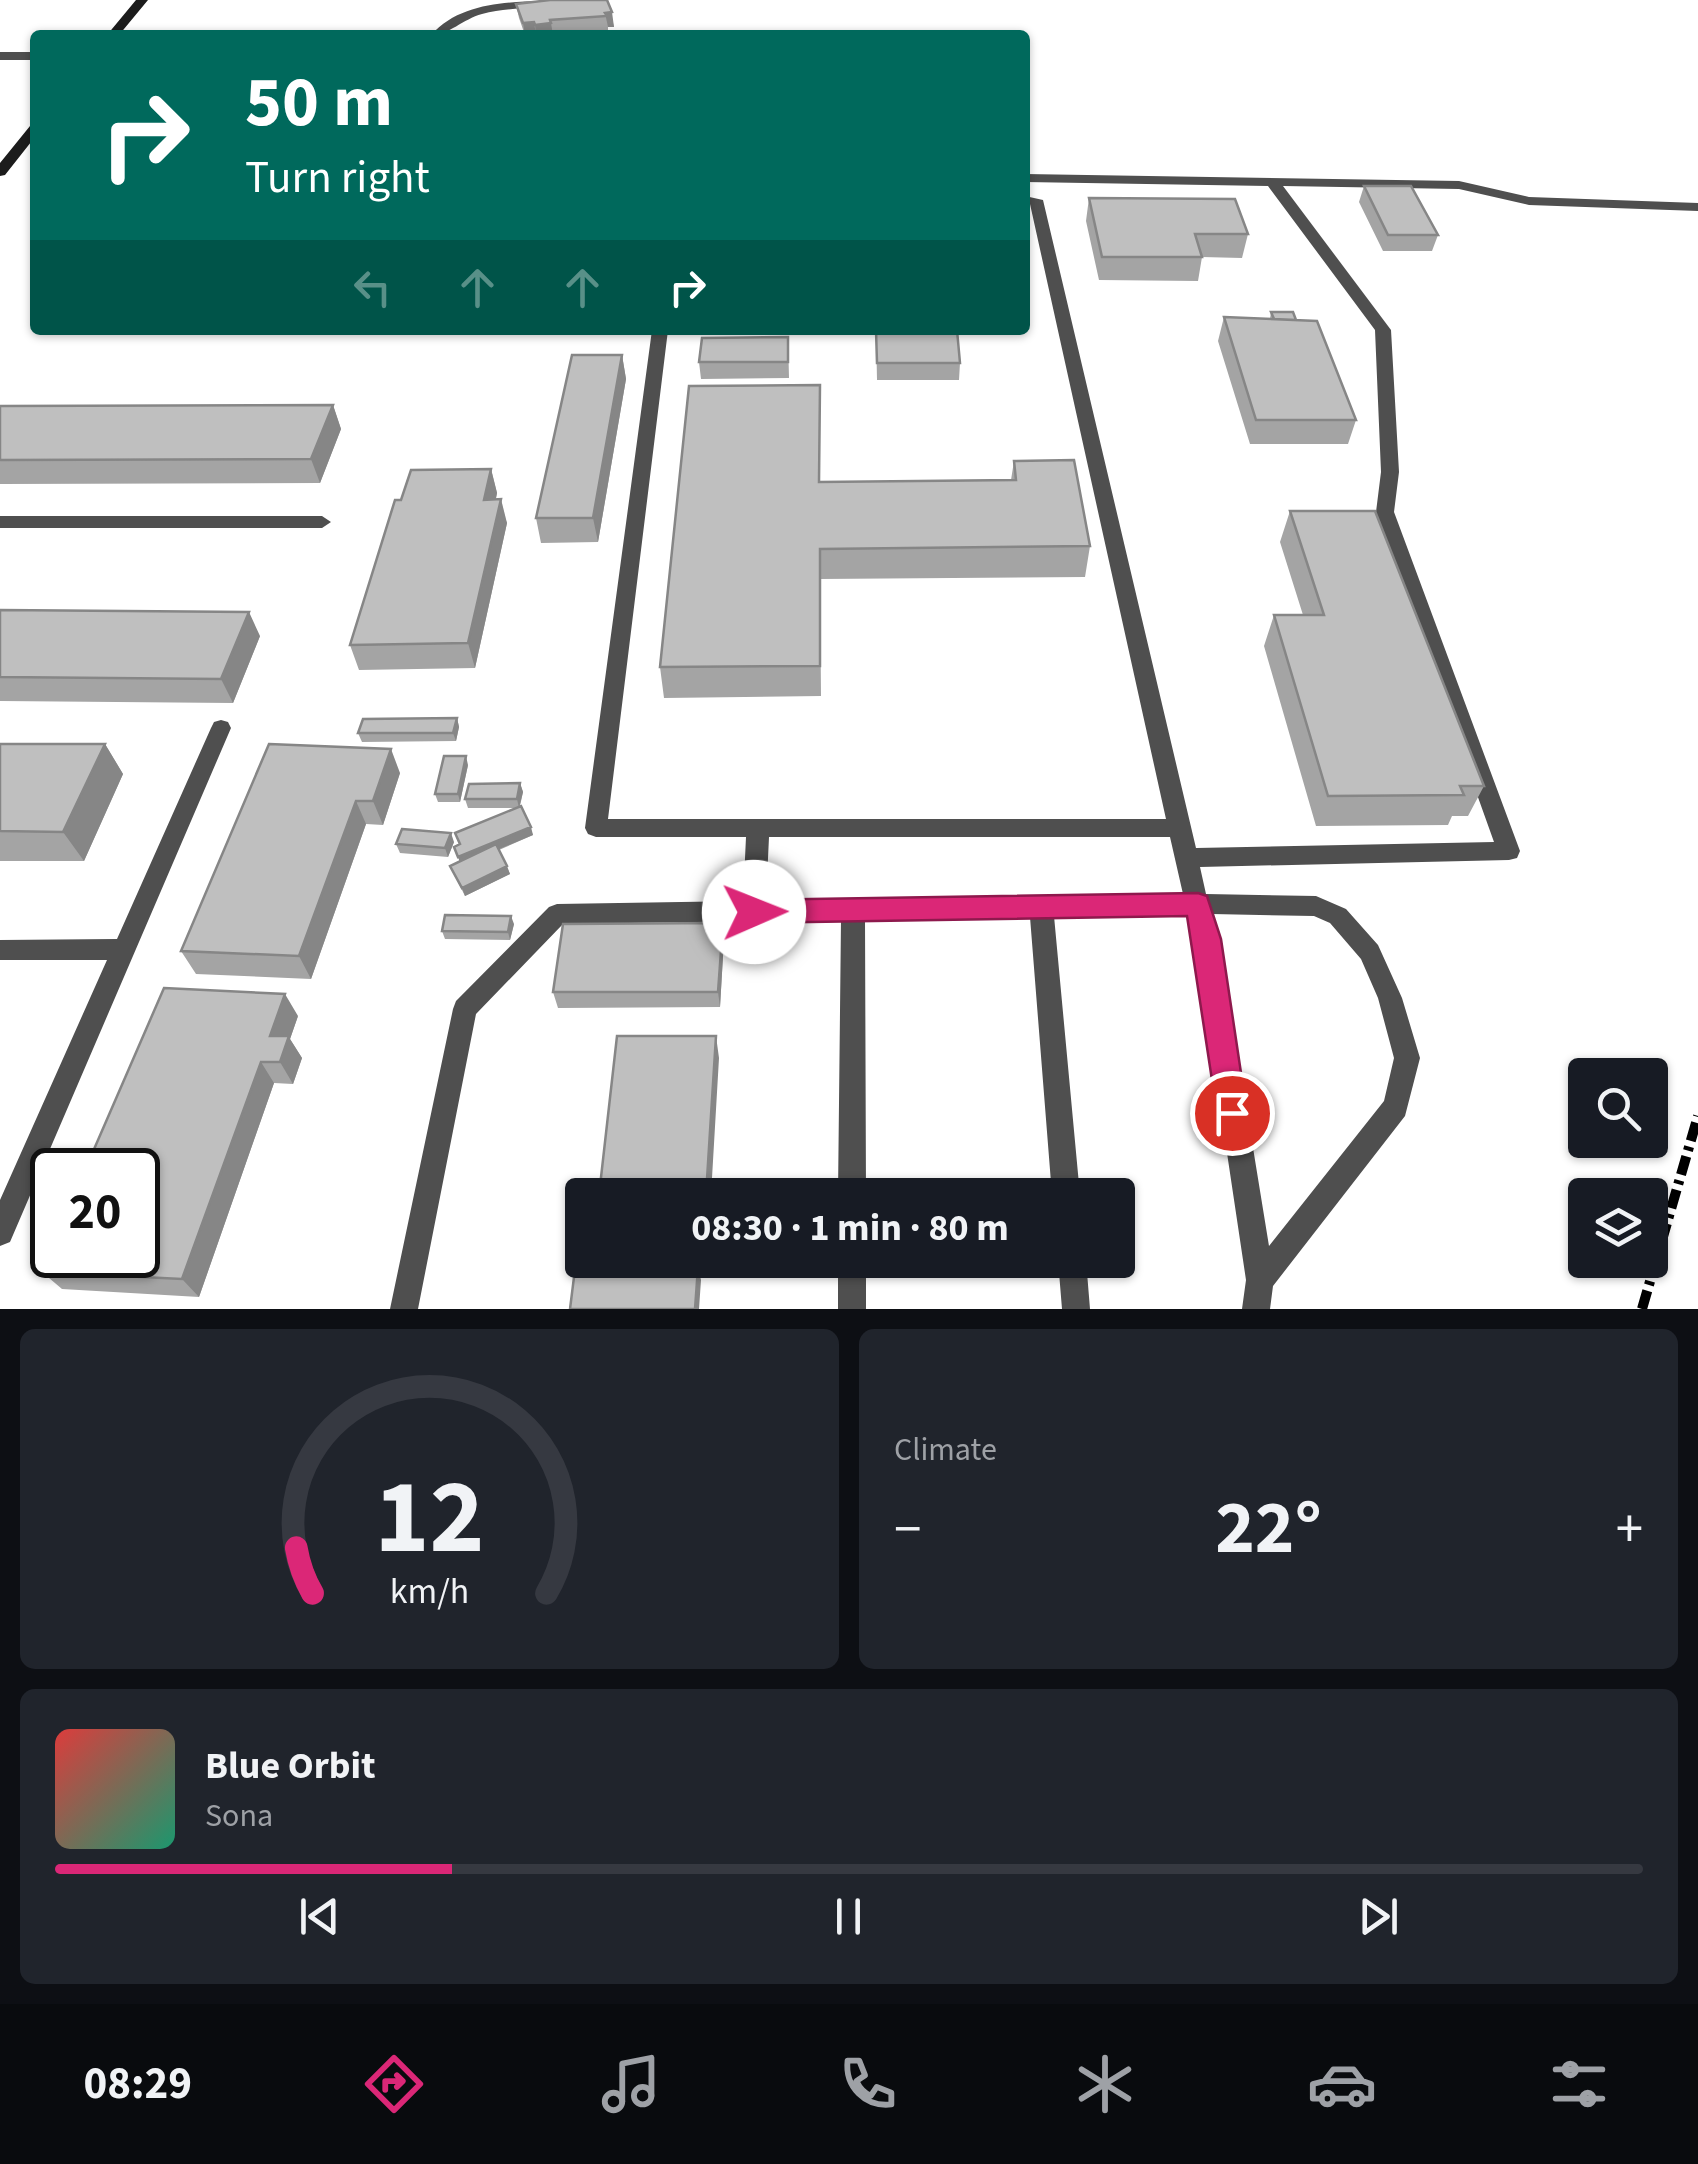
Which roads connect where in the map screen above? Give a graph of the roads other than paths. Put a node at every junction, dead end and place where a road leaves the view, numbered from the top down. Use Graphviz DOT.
graph roads {
  1 [pos="142,0"];
  2 [pos="553,3"];
  3 [pos="117,30"];
  4 [pos="441,30"];
  5 [pos="0,56"];
  6 [pos="30,56"];
  7 [pos="30,135"];
  8 [pos="0,172"];
  9 [pos="1030,178"];
  10 [pos="1273,182"];
  11 [pos="1030,200"];
  12 [pos="1698,207"];
  13 [pos="659,335"];
  14 [pos="0,522"];
  15 [pos="322,522"];
  16 [pos="221,728"];
  17 [pos="1180,828"];
  18 [pos="758,832"];
  19 [pos="1187,858"];
  20 [pos="1198,904"];
  21 [pos="1040,907"];
  22 [pos="853,910"];
  23 [pos="754,912"];
  24 [pos="124,949"];
  25 [pos="0,950"];
  26 [pos="852,1178"];
  27 [pos="1064,1178"];
  28 [pos="0,1232"];
  29 [pos="852,1278"];
  30 [pos="1073,1278"];
  31 [pos="1260,1280"];
  32 [pos="404,1309"];
  33 [pos="852,1309"];
  34 [pos="1076,1309"];
  35 [pos="1256,1309"];
  1 -- 3 [label="main road"];
  2 -- 4 [label="street"];
  5 -- 6 [label="street"];
  7 -- 8 [label="main road"];
  9 -- 10 [label="street"];
  10 -- 12 [label="street"];
  10 -- 19 [label="street"];
  11 -- 17 [label="street"];
  13 -- 18 [label="street"];
  14 -- 15 [label="street"];
  16 -- 24 [label="street"];
  17 -- 18 [label="street"];
  17 -- 19 [label="street"];
  18 -- 23 [label="street"];
  19 -- 20 [label="street"];
  20 -- 21 [label="street"];
  20 -- 31 [label="street"];
  20 -- 31 [label="street"];
  21 -- 22 [label="street"];
  21 -- 27 [label="street"];
  22 -- 23 [label="street"];
  22 -- 26 [label="street"];
  23 -- 32 [label="street"];
  24 -- 25 [label="street"];
  24 -- 28 [label="street"];
  29 -- 33 [label="street"];
  30 -- 34 [label="street"];
  31 -- 35 [label="street"];
}
